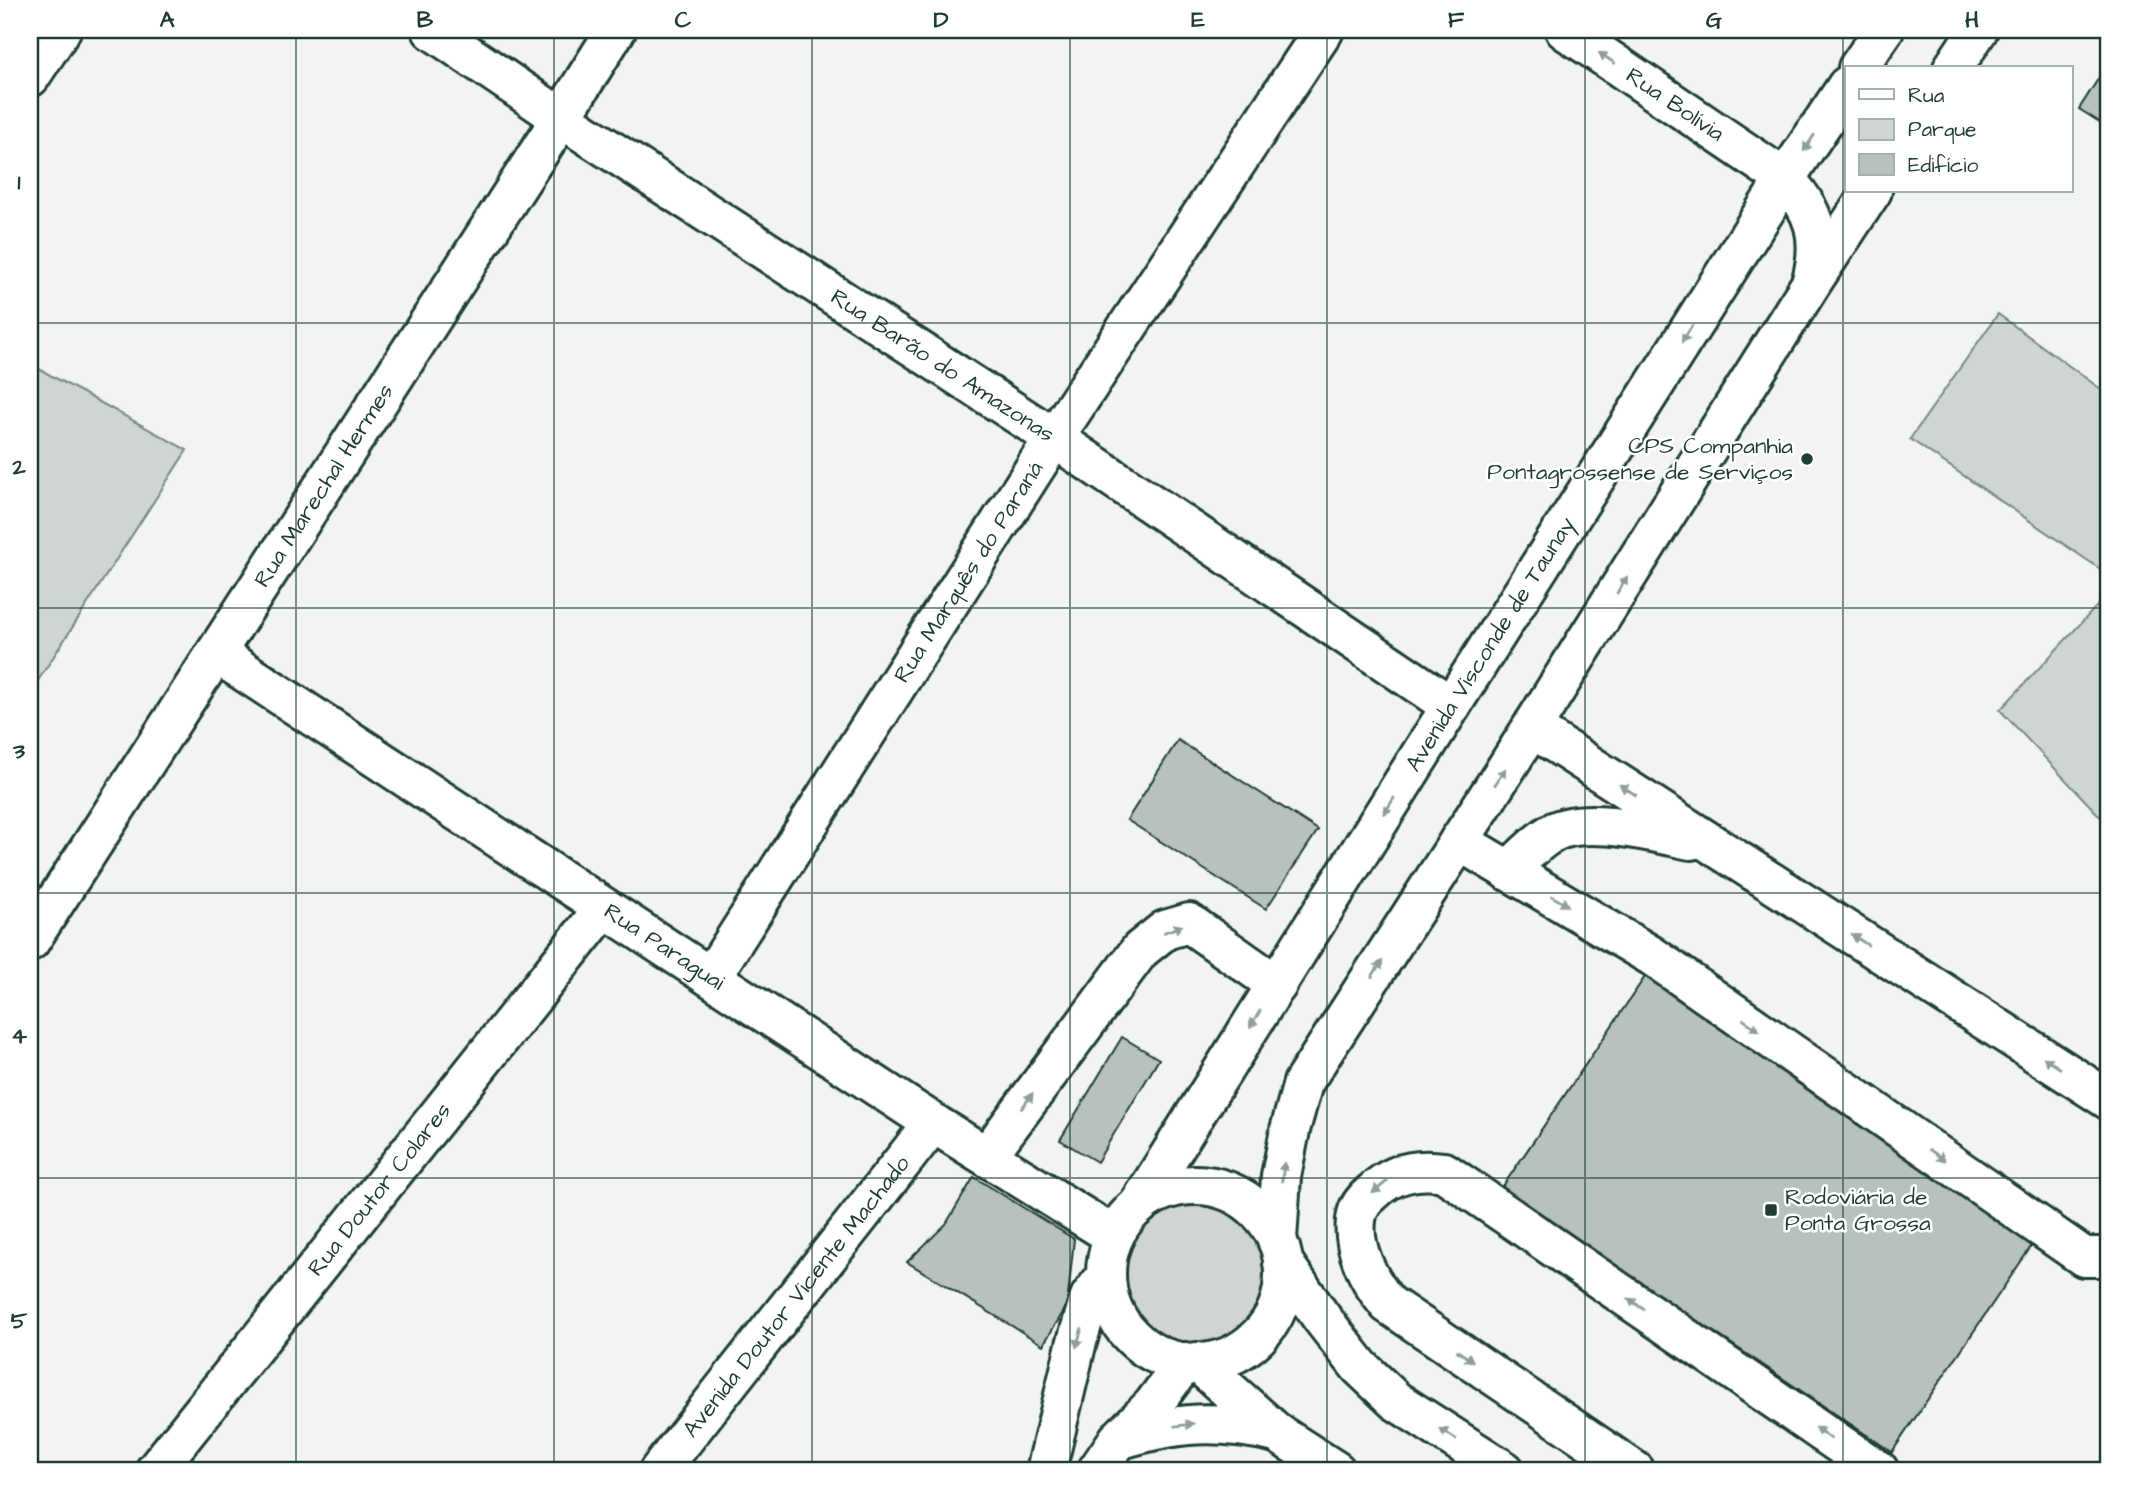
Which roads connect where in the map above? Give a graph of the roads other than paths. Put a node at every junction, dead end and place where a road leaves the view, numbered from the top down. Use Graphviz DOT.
graph roads {
  1 [pos="61,30"];
  2 [pos="432,30"];
  3 [pos="616,30"];
  4 [pos="1324,30"];
  5 [pos="1565,30"];
  6 [pos="1884,30"];
  7 [pos="1978,30"];
  8 [pos="1859,66"];
  9 [pos="1954,66"];
  10 [pos="30,77"];
  11 [pos="1845,89"];
  12 [pos="561,118"];
  13 [pos="1785,179"];
  14 [pos="1871,192"];
  15 [pos="1812,282"];
  16 [pos="1054,438"];
  17 [pos="216,653"];
  18 [pos="1451,706"];
  19 [pos="1532,728"];
  20 [pos="1459,841"];
  21 [pos="1710,843"];
  22 [pos="1508,871"];
  23 [pos="604,908"];
  24 [pos="30,941"];
  25 [pos="711,977"];
  26 [pos="1277,985"];
  27 [pos="2109,1100"];
  28 [pos="933,1123"];
  29 [pos="987,1156"];
  30 [pos="1138,1206"];
  31 [pos="1114,1236"];
  32 [pos="1280,1251"];
  33 [pos="2109,1256"];
  34 [pos="1106,1276"];
  35 [pos="1191,1362"];
  36 [pos="1277,1433"];
  37 [pos="1107,1456"];
  38 [pos="155,1471"];
  39 [pos="659,1471"];
  40 [pos="1046,1471"];
  41 [pos="1336,1471"];
  42 [pos="1505,1471"];
  43 [pos="1635,1471"];
  44 [pos="1879,1471"];
  1 -- 10 [label="street"];
  2 -- 12 [label="street, Rua Barão do Amazonas"];
  3 -- 12 [label="street, Rua Marechal Hermes"];
  4 -- 16 [label="street, Rua Marquês do Paraná"];
  13 -- 5 [label="street, Rua Bolívia, one-way"];
  6 -- 8 [label="street"];
  7 -- 9 [label="street"];
  11 -- 13 [label="street, Avenida Visconde de Taunay, one-way"];
  12 -- 16 [label="street, Rua Barão do Amazonas"];
  12 -- 17 [label="street, Rua Marechal Hermes"];
  13 -- 15 [label="street, Rua Bolívia"];
  13 -- 18 [label="street, Avenida Visconde de Taunay, one-way"];
  14 -- 15 [label="street, Avenida Visconde de Taunay"];
  19 -- 15 [label="street, Avenida Visconde de Taunay, one-way"];
  16 -- 18 [label="street, Rua Barão do Amazonas"];
  16 -- 25 [label="street, Rua Marquês do Paraná"];
  17 -- 23 [label="street, Rua Paraguai"];
  17 -- 24 [label="street, Rua Marechal Hermes"];
  18 -- 26 [label="street, Avenida Visconde de Taunay, one-way"];
  20 -- 19 [label="street, Avenida Visconde de Taunay, one-way"];
  21 -- 19 [label="street, one-way"];
  20 -- 22 [label="street"];
  32 -- 20 [label="street, Avenida Visconde de Taunay, one-way"];
  21 -- 22 [label="street"];
  27 -- 21 [label="street, one-way"];
  22 -- 33 [label="street, one-way"];
  23 -- 25 [label="street, Rua Paraguai"];
  23 -- 38 [label="street, Rua Doutor Colares"];
  25 -- 28 [label="street, Rua Paraguai"];
  29 -- 26 [label="street, one-way"];
  26 -- 30 [label="street, Avenida Visconde de Taunay, one-way"];
  28 -- 29 [label="street, Rua Paraguai"];
  28 -- 39 [label="street, Avenida Doutor Vicente Machado"];
  29 -- 31 [label="street, Rua Paraguai"];
  30 -- 31 [label="street, Avenida Visconde de Taunay"];
  30 -- 32 [label="street, Avenida Visconde de Taunay"];
  31 -- 34 [label="street, Avenida Visconde de Taunay"];
  32 -- 35 [label="street, Avenida Visconde de Taunay"];
  42 -- 32 [label="street, one-way"];
  34 -- 35 [label="street, Avenida Visconde de Taunay"];
  34 -- 40 [label="street, Avenida Visconde de Taunay, one-way"];
  35 -- 36 [label="street"];
  35 -- 37 [label="street"];
  37 -- 36 [label="street, one-way"];
  36 -- 41 [label="street"];
  44 -- 43 [label="street, one-way"];
}
